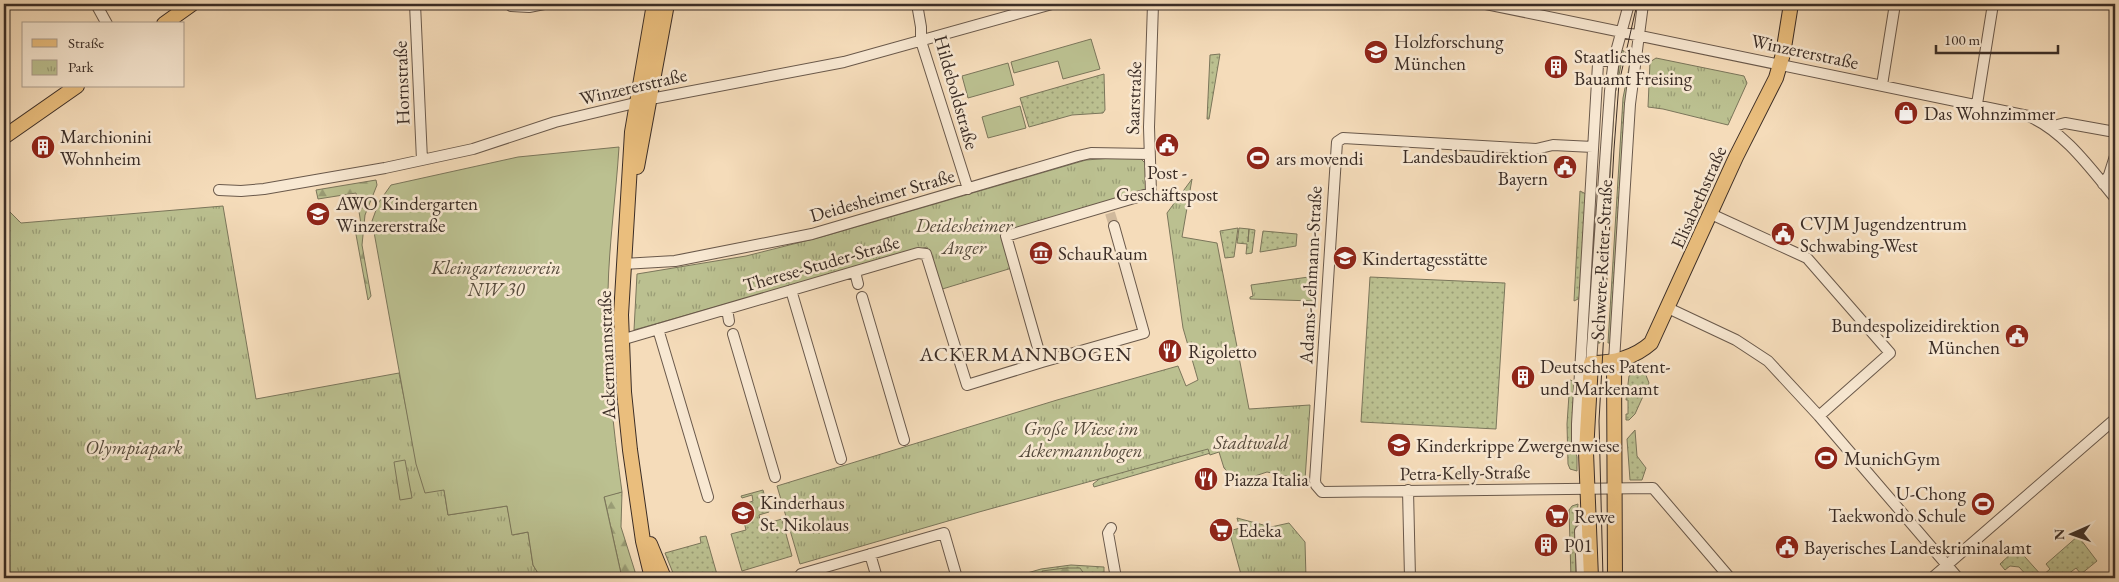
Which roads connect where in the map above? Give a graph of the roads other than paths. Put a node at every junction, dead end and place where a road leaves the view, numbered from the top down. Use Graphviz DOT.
graph roads {
  1 [pos="96,4"];
  2 [pos="192,4"];
  3 [pos="415,4"];
  4 [pos="544,4"];
  5 [pos="654,4"];
  6 [pos="667,4"];
  7 [pos="918,4"];
  8 [pos="1052,4"];
  9 [pos="1153,4"];
  10 [pos="1488,4"];
  11 [pos="1629,4"];
  12 [pos="1643,4"];
  13 [pos="1791,4"];
  14 [pos="1896,4"];
  15 [pos="1993,4"];
  16 [pos="511,6"];
  17 [pos="107,22"];
  18 [pos="167,22"];
  19 [pos="1622,32"];
  20 [pos="1639,36"];
  21 [pos="920,41"];
  22 [pos="1614,59"];
  23 [pos="1781,64"];
  24 [pos="1882,85"];
  25 [pos="74,88"];
  26 [pos="643,101"];
  27 [pos="1977,104"];
  28 [pos="2050,127"];
  29 [pos="1608,130"];
  30 [pos="2115,132"];
  31 [pos="1594,135"];
  32 [pos="4,137"];
  33 [pos="1593,146"];
  34 [pos="1149,154"];
  35 [pos="2115,156"];
  36 [pos="422,160"];
  37 [pos="2103,184"];
  38 [pos="968,189"];
  39 [pos="219,190"];
  40 [pos="2115,198"];
  41 [pos="1711,214"];
  42 [pos="1114,226"];
  43 [pos="623,264"];
  44 [pos="855,272"];
  45 [pos="858,284"];
  46 [pos="791,290"];
  47 [pos="862,297"];
  48 [pos="1668,308"];
  49 [pos="727,309"];
  50 [pos="730,321"];
  51 [pos="658,330"];
  52 [pos="733,334"];
  53 [pos="621,340"];
  54 [pos="1614,361"];
  55 [pos="1042,362"];
  56 [pos="1591,363"];
  57 [pos="1819,416"];
  58 [pos="2115,419"];
  59 [pos="904,440"];
  60 [pos="1586,452"];
  61 [pos="841,458"];
  62 [pos="775,477"];
  63 [pos="1614,487"];
  64 [pos="1319,488"];
  65 [pos="1588,488"];
  66 [pos="1408,490"];
  67 [pos="708,497"];
  68 [pos="641,517"];
  69 [pos="1585,527"];
  70 [pos="1110,528"];
  71 [pos="870,554"];
  72 [pos="1948,565"];
  73 [pos="652,578"];
  74 [pos="664,578"];
  75 [pos="798,578"];
  76 [pos="877,578"];
  77 [pos="957,578"];
  78 [pos="1116,578"];
  79 [pos="1410,578"];
  80 [pos="1582,578"];
  81 [pos="1591,578"];
  82 [pos="1615,578"];
  83 [pos="1730,578"];
  84 [pos="1932,578"];
  85 [pos="1958,578"];
  1 -- 17 [label="street"];
  2 -- 18 [label="main road"];
  3 -- 36 [label="street, Hornstraße"];
  4 -- 16 [label="street"];
  5 -- 26 [label="main road, Ackermannstraße"];
  6 -- 26 [label="main road, Ackermannstraße"];
  7 -- 21 [label="street, Hildeboldstraße"];
  8 -- 21 [label="street, Winzererstraße"];
  9 -- 34 [label="street, Saarstraße"];
  10 -- 19 [label="street, Winzererstraße"];
  11 -- 19 [label="street, Schwere-Reiter-Straße"];
  12 -- 20 [label="street, Schwere-Reiter-Straße"];
  13 -- 23 [label="main road, Elisabethstraße"];
  14 -- 24 [label="street"];
  15 -- 27 [label="street"];
  19 -- 20 [label="street, Winzererstraße"];
  19 -- 22 [label="street, Schwere-Reiter-Straße"];
  20 -- 23 [label="street, Winzererstraße"];
  20 -- 54 [label="street, Schwere-Reiter-Straße"];
  21 -- 26 [label="street, Winzererstraße"];
  21 -- 38 [label="street, Hildeboldstraße"];
  22 -- 29 [label="street, Schwere-Reiter-Straße"];
  22 -- 31 [label="street, Schwere-Reiter-Straße"];
  23 -- 24 [label="street, Winzererstraße"];
  23 -- 41 [label="main road, Elisabethstraße"];
  24 -- 27 [label="street, Winzererstraße"];
  25 -- 32 [label="main road"];
  26 -- 36 [label="street, Winzererstraße"];
  26 -- 43 [label="main road, Ackermannstraße"];
  27 -- 28 [label="street, Winzererstraße"];
  28 -- 30 [label="street"];
  28 -- 37 [label="street"];
  29 -- 31 [label="street"];
  29 -- 56 [label="street, Schwere-Reiter-Straße"];
  31 -- 33 [label="street, Schwere-Reiter-Straße"];
  33 -- 60 [label="street, Schwere-Reiter-Straße"];
  33 -- 64 [label="street, Adams-Lehmann-Straße"];
  34 -- 38 [label="street, Deidesheimer Straße"];
  34 -- 55 [label="street, Saarstraße"];
  35 -- 37 [label="street"];
  36 -- 39 [label="street, Winzererstraße"];
  37 -- 40 [label="street"];
  38 -- 43 [label="street, Deidesheimer Straße"];
  41 -- 48 [label="main road, Elisabethstraße"];
  41 -- 57 [label="street"];
  42 -- 55 [label="street"];
  43 -- 53 [label="main road, Ackermannstraße"];
  44 -- 45 [label="street"];
  44 -- 46 [label="street, Therese-Studer-Straße"];
  44 -- 55 [label="street, Therese-Studer-Straße"];
  46 -- 49 [label="street, Therese-Studer-Straße"];
  46 -- 61 [label="street"];
  47 -- 59 [label="street"];
  48 -- 54 [label="main road, Elisabethstraße"];
  48 -- 57 [label="street"];
  49 -- 50 [label="street"];
  49 -- 51 [label="street, Therese-Studer-Straße"];
  51 -- 53 [label="street, Therese-Studer-Straße"];
  51 -- 67 [label="street"];
  52 -- 62 [label="street"];
  53 -- 68 [label="main road, Ackermannstraße"];
  54 -- 56 [label="main road, Elisabethstraße"];
  54 -- 63 [label="main road, Schwere-Reiter-Straße"];
  56 -- 60 [label="main road, Schwere-Reiter-Straße"];
  57 -- 72 [label="street"];
  58 -- 72 [label="street"];
  60 -- 65 [label="main road, Schwere-Reiter-Straße"];
  63 -- 65 [label="street, Petra-Kelly-Straße"];
  63 -- 82 [label="main road, Schwere-Reiter-Straße"];
  63 -- 83 [label="street, Petra-Kelly-Straße"];
  64 -- 66 [label="street, Petra-Kelly-Straße"];
  65 -- 66 [label="street, Petra-Kelly-Straße"];
  65 -- 69 [label="main road, Schwere-Reiter-Straße"];
  66 -- 79 [label="street"];
  68 -- 73 [label="main road, Ackermannstraße"];
  68 -- 74 [label="main road, Ackermannstraße"];
  69 -- 80 [label="street, Schwere-Reiter-Straße"];
  69 -- 81 [label="main road, Schwere-Reiter-Straße"];
  70 -- 78 [label="street"];
  71 -- 75 [label="street"];
  71 -- 76 [label="street"];
  71 -- 77 [label="street"];
  72 -- 84 [label="street"];
  72 -- 85 [label="street"];
}
